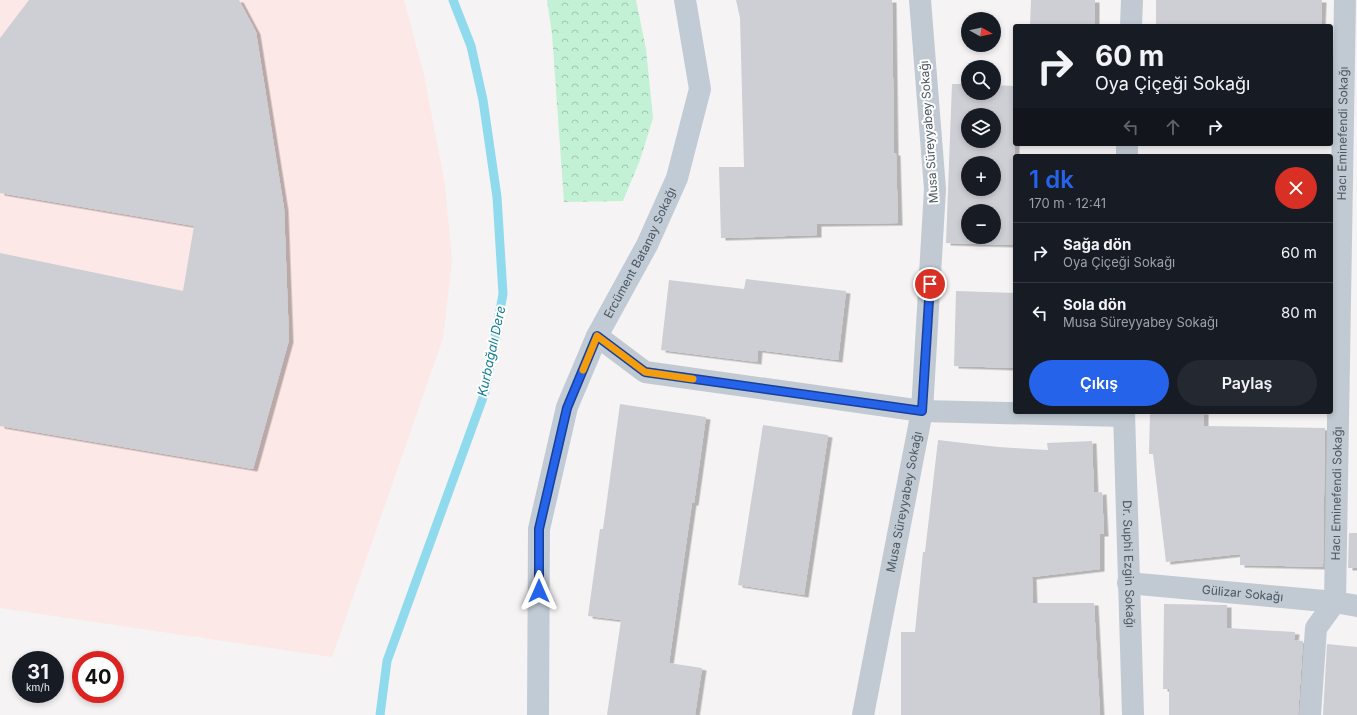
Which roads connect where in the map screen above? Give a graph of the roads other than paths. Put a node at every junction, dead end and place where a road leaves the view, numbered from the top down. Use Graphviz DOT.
graph roads {
  1 [pos="685,0"];
  2 [pos="920,0"];
  3 [pos="1132,0"];
  4 [pos="1345,0"];
  5 [pos="1131,24"];
  6 [pos="597,336"];
  7 [pos="922,411"];
  8 [pos="1013,412"];
  9 [pos="1124,414"];
  10 [pos="1128,583"];
  11 [pos="1335,602"];
  12 [pos="1357,606"];
  13 [pos="538,715"];
  14 [pos="863,715"];
  15 [pos="1133,715"];
  16 [pos="1310,715"];
  1 -- 6 [label="street, Ercüment Batanay Sokağı"];
  2 -- 7 [label="street, Musa Süreyyabey Sokağı"];
  3 -- 5 [label="street"];
  4 -- 11 [label="street, Hacı Eminefendi Sokağı"];
  6 -- 7 [label="street"];
  6 -- 13 [label="street, Ercüment Batanay Sokağı"];
  7 -- 8 [label="street"];
  7 -- 14 [label="street, Musa Süreyyabey Sokağı"];
  9 -- 10 [label="street, Dr. Suphi Ezgin Sokağı"];
  10 -- 11 [label="street, Gülizar Sokağı"];
  10 -- 15 [label="street, Dr. Suphi Ezgin Sokağı"];
  11 -- 12 [label="street, Gülizar Sokağı"];
  11 -- 16 [label="street"];
}
